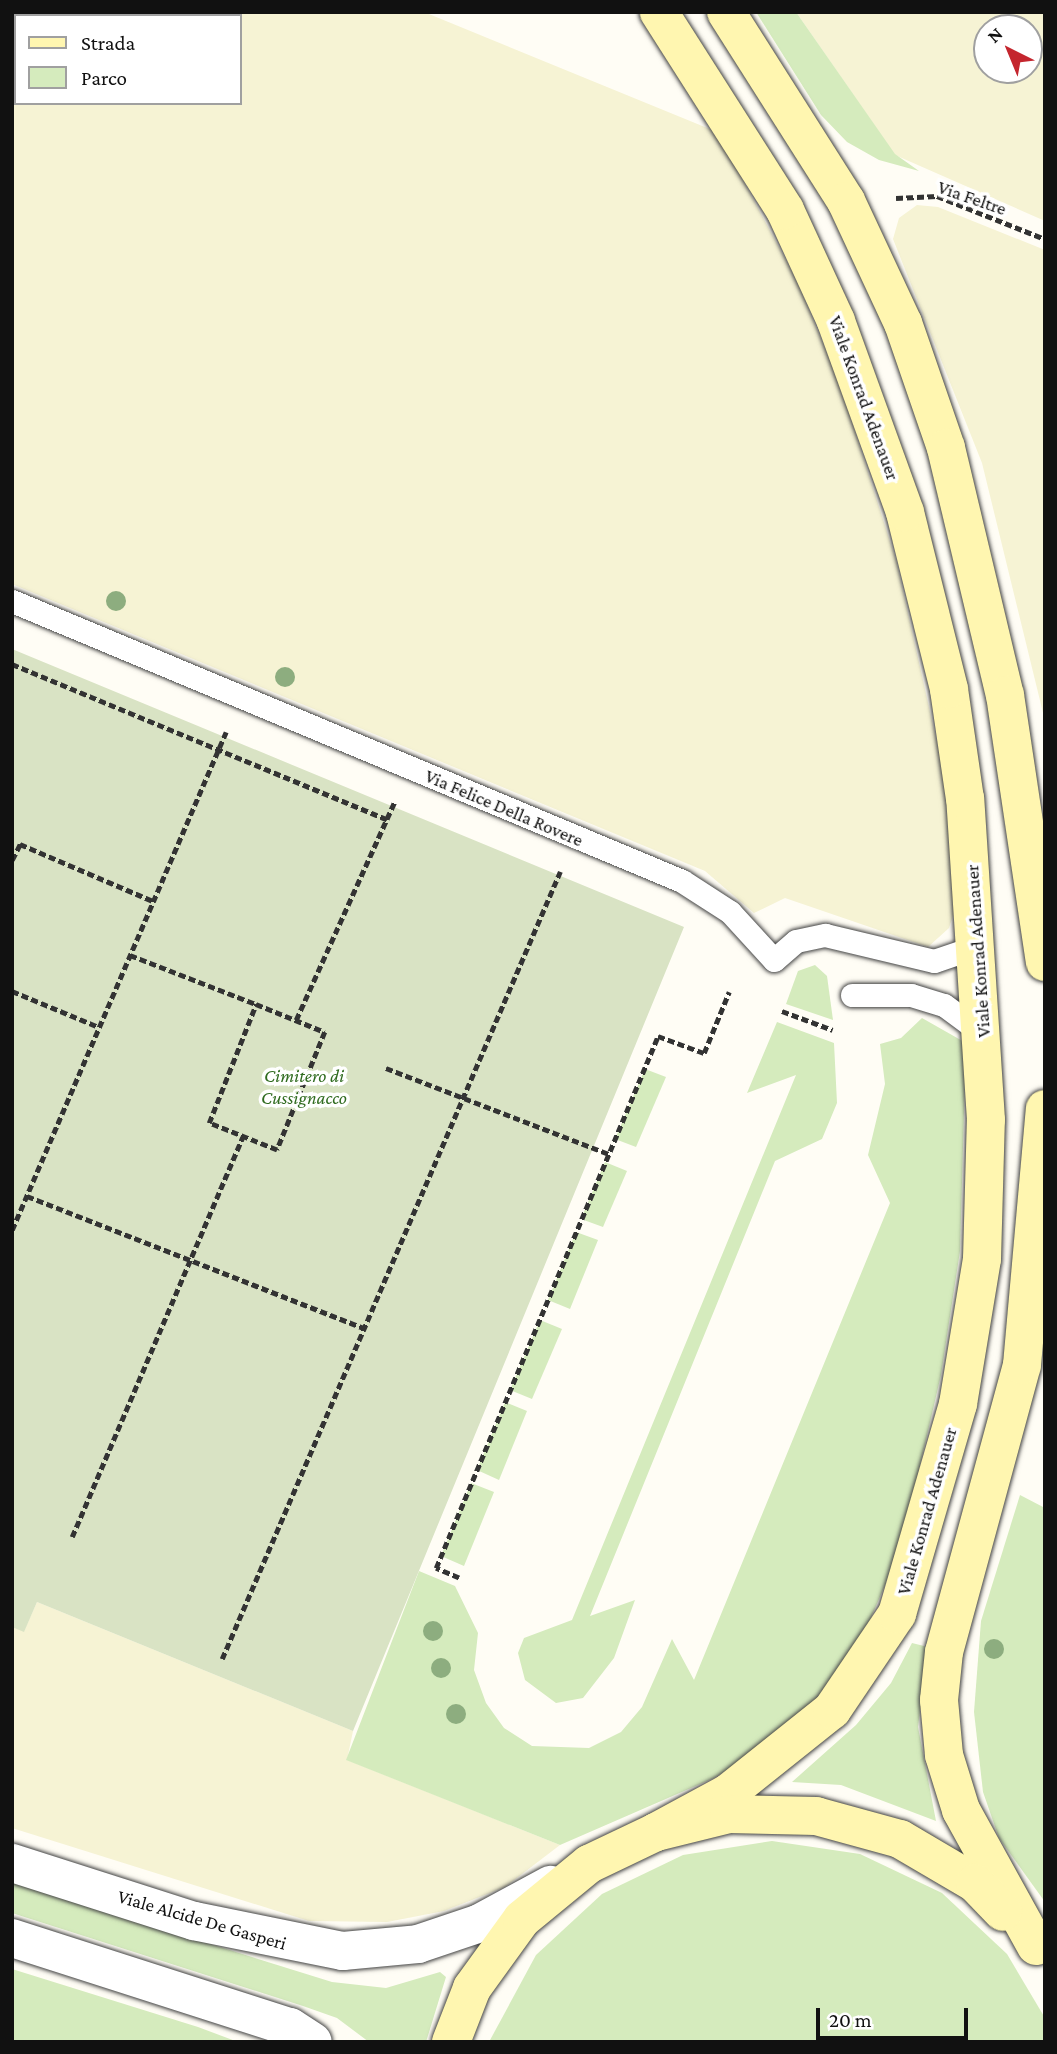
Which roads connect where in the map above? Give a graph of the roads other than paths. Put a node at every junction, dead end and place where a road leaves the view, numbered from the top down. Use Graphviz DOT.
graph roads {
  1 [pos="659,12"];
  2 [pos="726,12"];
  3 [pos="12,601"];
  4 [pos="978,946"];
  5 [pos="1045,962"];
  6 [pos="852,995"];
  7 [pos="983,1034"];
  8 [pos="1045,1109"];
  9 [pos="656,1832"];
  10 [pos="12,1863"];
  11 [pos="589,1864"];
  12 [pos="12,1938"];
  13 [pos="1041,1951"];
  14 [pos="313,2042"];
  15 [pos="451,2042"];
  1 -- 4 [label="main road, Viale Konrad Adenauer"];
  2 -- 5 [label="main road"];
  3 -- 4 [label="lane, Via Felice Della Rovere"];
  4 -- 7 [label="main road, Viale Konrad Adenauer"];
  6 -- 7 [label="lane"];
  7 -- 9 [label="main road, Viale Konrad Adenauer"];
  8 -- 13 [label="main road"];
  9 -- 11 [label="main road"];
  9 -- 13 [label="main road"];
  10 -- 11 [label="street, Viale Alcide De Gasperi"];
  11 -- 15 [label="main road"];
  12 -- 14 [label="street"];
}
